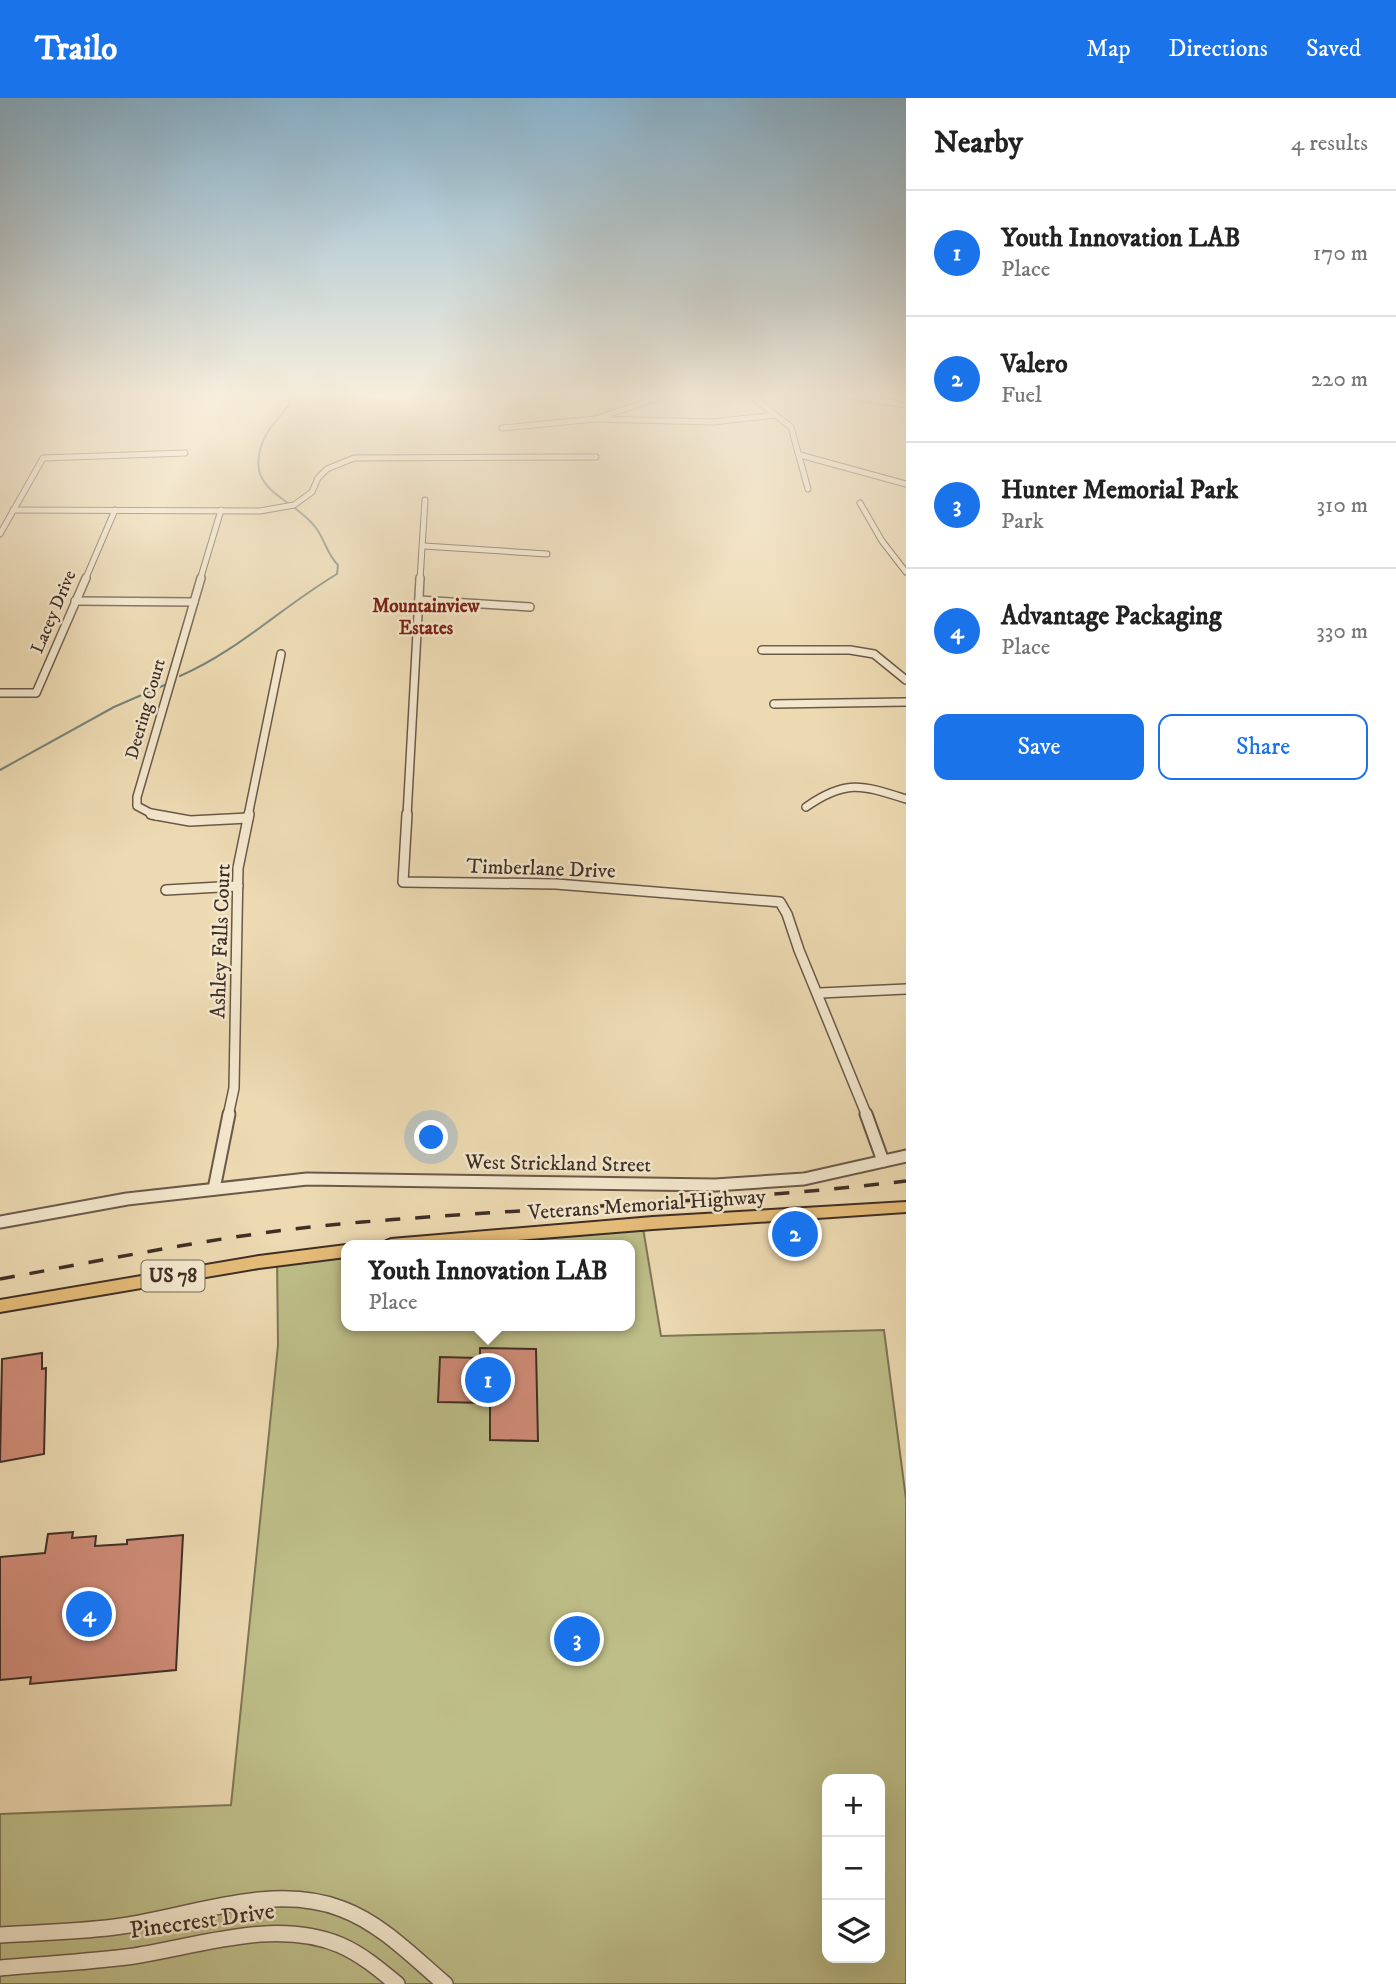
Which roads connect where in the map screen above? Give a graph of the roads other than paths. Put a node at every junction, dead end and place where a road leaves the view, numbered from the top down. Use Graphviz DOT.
graph roads {
  1 [pos="29,482"];
  2 [pos="314,482"];
  3 [pos="806,482"];
  4 [pos="808,489"];
  5 [pos="425,499"];
  6 [pos="860,503"];
  7 [pos="13,510"];
  8 [pos="115,510"];
  9 [pos="221,510"];
  10 [pos="0,534"];
  11 [pos="424,546"];
  12 [pos="547,554"];
  13 [pos="906,572"];
  14 [pos="419,600"];
  15 [pos="75,601"];
  16 [pos="194,602"];
  17 [pos="530,607"];
  18 [pos="762,650"];
  19 [pos="282,654"];
  20 [pos="906,680"];
  21 [pos="0,693"];
  22 [pos="906,702"];
  23 [pos="774,704"];
  24 [pos="906,799"];
  25 [pos="806,807"];
  26 [pos="248,818"];
  27 [pos="238,886"];
  28 [pos="166,891"];
  29 [pos="906,989"];
  30 [pos="820,993"];
  31 [pos="906,1156"];
  32 [pos="883,1161"];
  33 [pos="214,1189"];
  34 [pos="906,1207"];
  35 [pos="0,1222"];
  36 [pos="451,1240"];
  37 [pos="341,1252"];
  38 [pos="0,1306"];
  39 [pos="0,1935"];
  40 [pos="0,1968"];
  41 [pos="397,1984"];
  42 [pos="445,1984"];
  1 -- 7 [label="street"];
  2 -- 9 [label="street"];
  3 -- 4 [label="street"];
  5 -- 11 [label="street, Timberlane Drive"];
  6 -- 13 [label="street"];
  7 -- 8 [label="street"];
  7 -- 10 [label="street"];
  8 -- 9 [label="street"];
  8 -- 15 [label="street, Lacey Drive"];
  9 -- 16 [label="street, Deering Court"];
  11 -- 12 [label="street"];
  11 -- 14 [label="street, Timberlane Drive"];
  14 -- 17 [label="street"];
  14 -- 30 [label="street, Timberlane Drive"];
  15 -- 16 [label="street"];
  15 -- 21 [label="street, Lacey Drive"];
  16 -- 26 [label="street, Deering Court"];
  18 -- 20 [label="street"];
  19 -- 26 [label="street, Ashley Falls Court"];
  22 -- 23 [label="street"];
  24 -- 25 [label="street"];
  26 -- 27 [label="street, Ashley Falls Court"];
  27 -- 28 [label="street"];
  27 -- 33 [label="street, Ashley Falls Court"];
  29 -- 30 [label="street"];
  30 -- 32 [label="street, Timberlane Drive"];
  31 -- 32 [label="street, West Strickland Street"];
  32 -- 33 [label="street, West Strickland Street"];
  33 -- 35 [label="street, West Strickland Street"];
  34 -- 36 [label="main road, Veterans Memorial Highway"];
  37 -- 38 [label="main road, US 78"];
  39 -- 42 [label="street"];
  40 -- 41 [label="street, Pinecrest Drive"];
}
